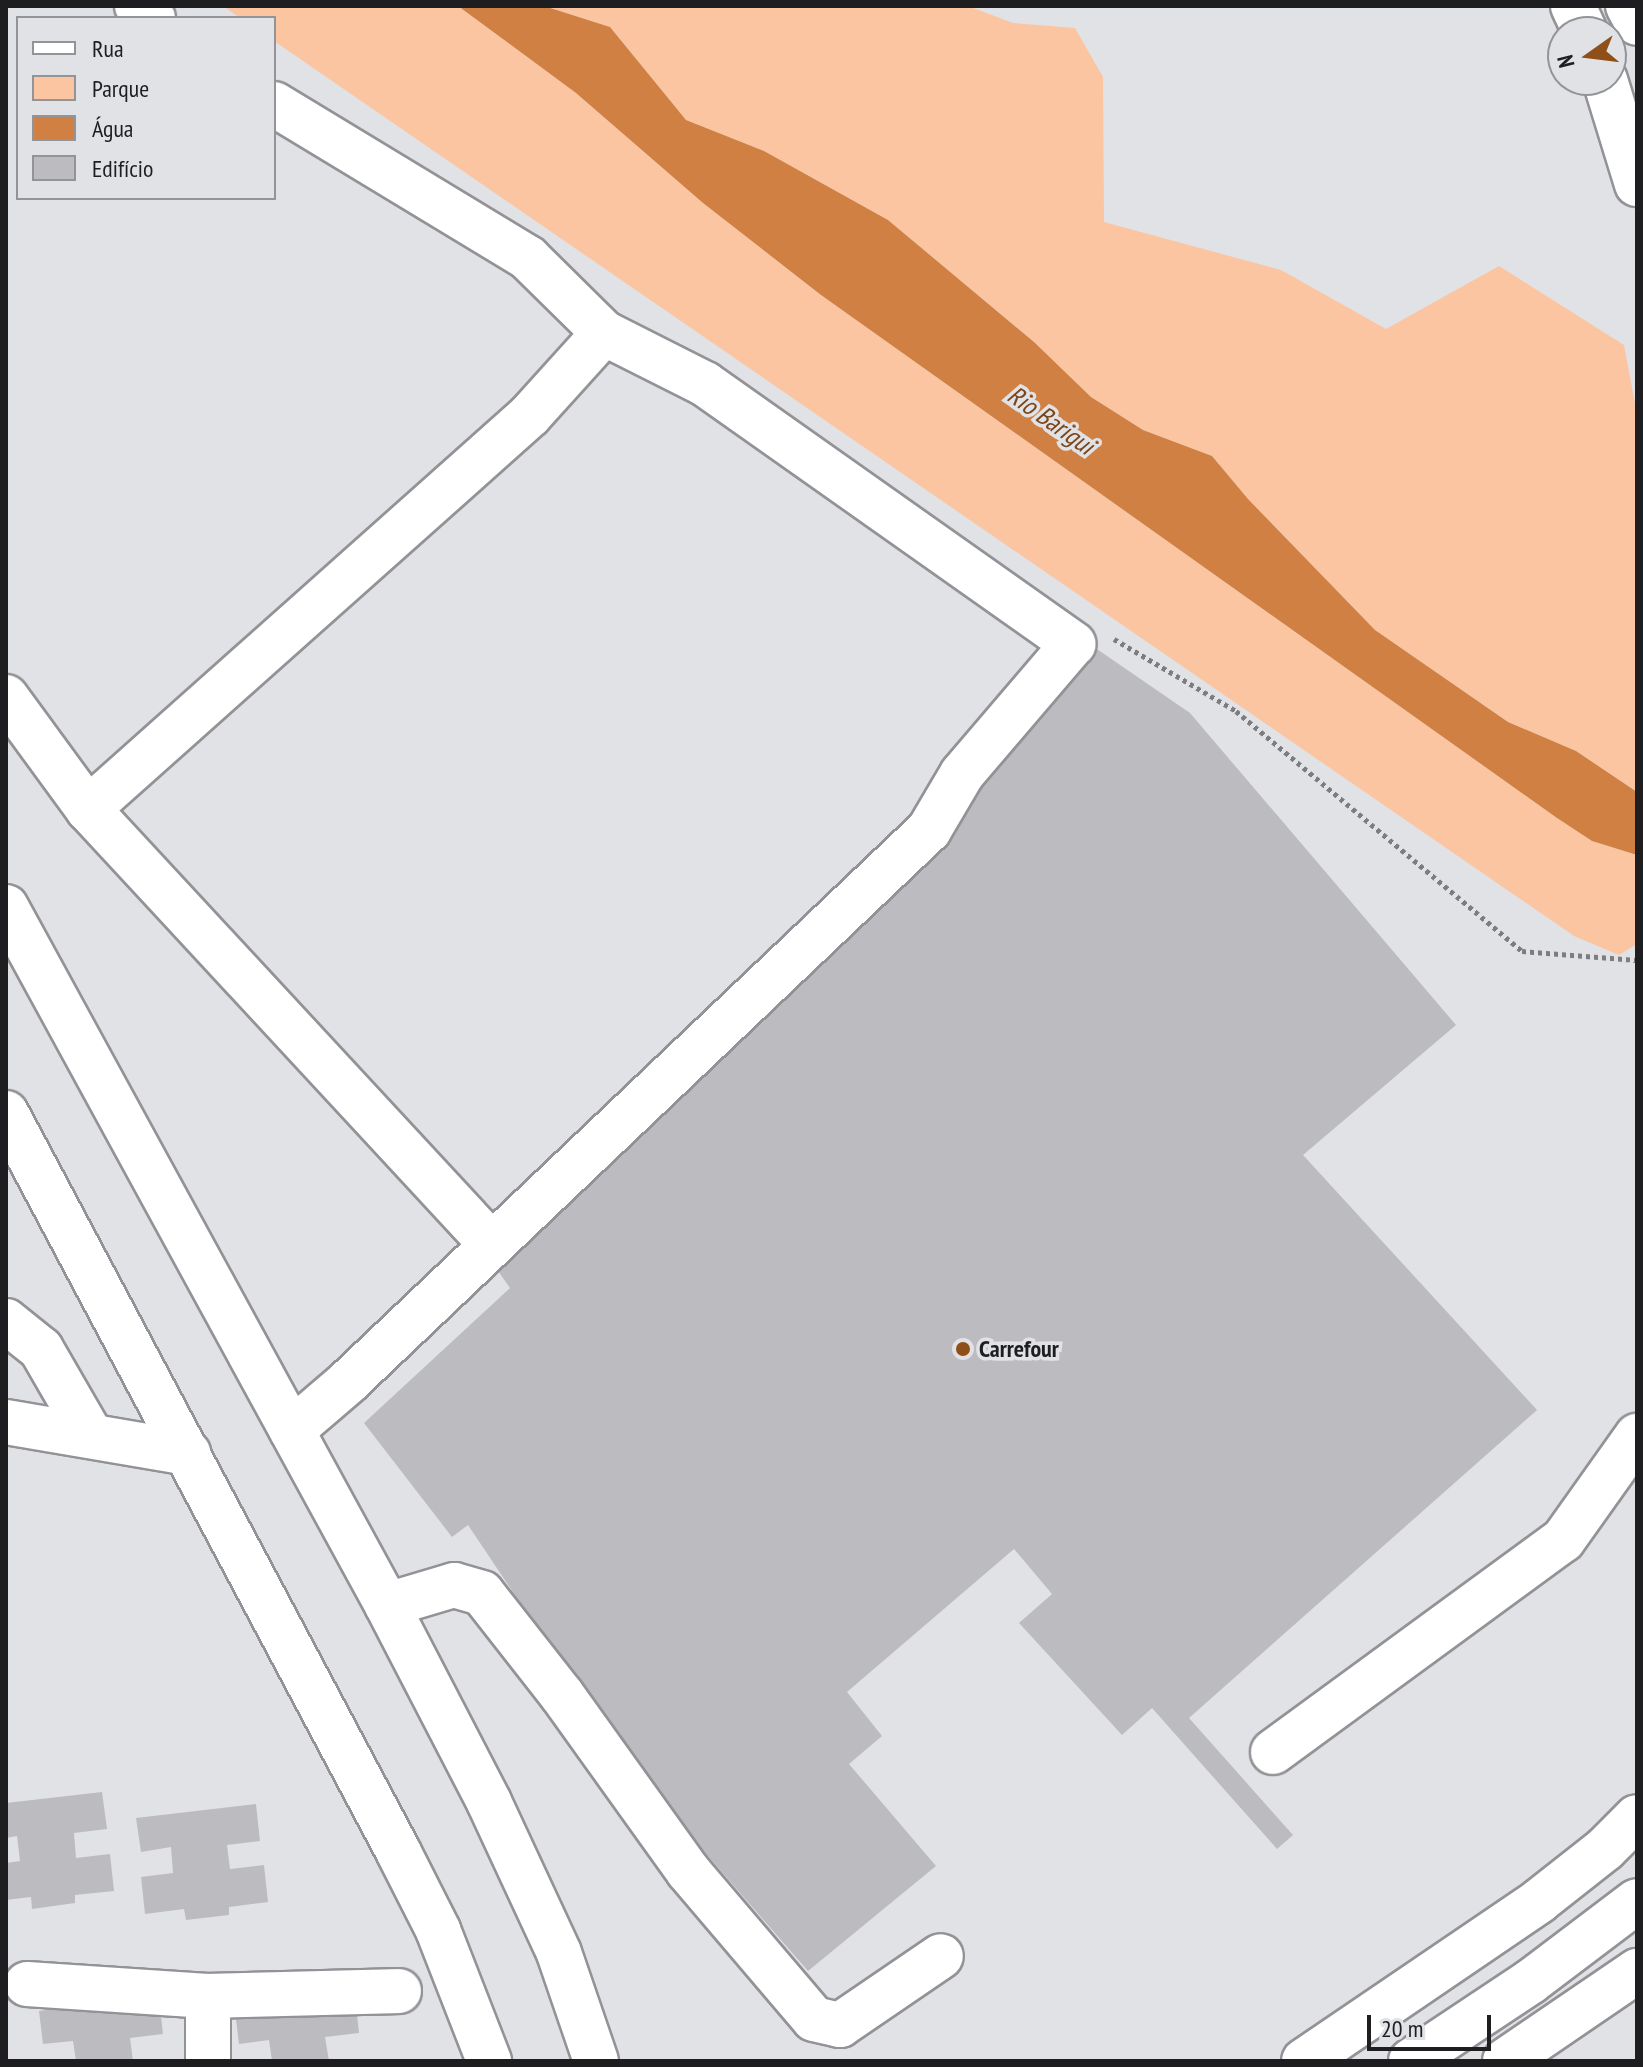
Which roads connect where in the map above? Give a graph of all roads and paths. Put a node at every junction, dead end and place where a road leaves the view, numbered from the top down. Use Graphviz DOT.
graph roads {
  1 [pos="1628,6"];
  2 [pos="1637,23"];
  3 [pos="1610,96"];
  4 [pos="276,105"];
  5 [pos="1637,184"];
  6 [pos="604,333"];
  7 [pos="1073,644"];
  8 [pos="6,697"];
  9 [pos="88,809"];
  10 [pos="6,907"];
  11 [pos="1637,960"];
  12 [pos="6,1113"];
  13 [pos="492,1245"];
  14 [pos="6,1321"];
  15 [pos="10,1428"];
  16 [pos="292,1430"];
  17 [pos="90,1434"];
  18 [pos="1637,1436"];
  19 [pos="188,1453"];
  20 [pos="387,1605"];
  21 [pos="1273,1752"];
  22 [pos="1637,1817"];
  23 [pos="1637,1901"];
  24 [pos="941,1956"];
  25 [pos="1637,1971"];
  26 [pos="27,1984"];
  27 [pos="399,1991"];
  28 [pos="208,1996"];
  29 [pos="208,2061"];
  30 [pos="489,2061"];
  31 [pos="596,2061"];
  32 [pos="1304,2061"];
  33 [pos="1411,2061"];
  34 [pos="1505,2061"];
  1 -- 2 [label="street"];
  3 -- 5 [label="street"];
  4 -- 6 [label="street"];
  6 -- 7 [label="street"];
  6 -- 9 [label="street"];
  7 -- 11 [label="path"];
  7 -- 13 [label="street"];
  8 -- 9 [label="street"];
  9 -- 13 [label="street"];
  10 -- 16 [label="street"];
  12 -- 19 [label="street"];
  13 -- 16 [label="street"];
  14 -- 17 [label="street"];
  15 -- 17 [label="street"];
  16 -- 20 [label="street"];
  17 -- 19 [label="street"];
  18 -- 21 [label="street"];
  19 -- 30 [label="street"];
  20 -- 24 [label="street"];
  20 -- 31 [label="street"];
  22 -- 32 [label="street"];
  23 -- 33 [label="street"];
  25 -- 34 [label="street"];
  26 -- 28 [label="street"];
  27 -- 28 [label="street"];
  28 -- 29 [label="street"];
}
